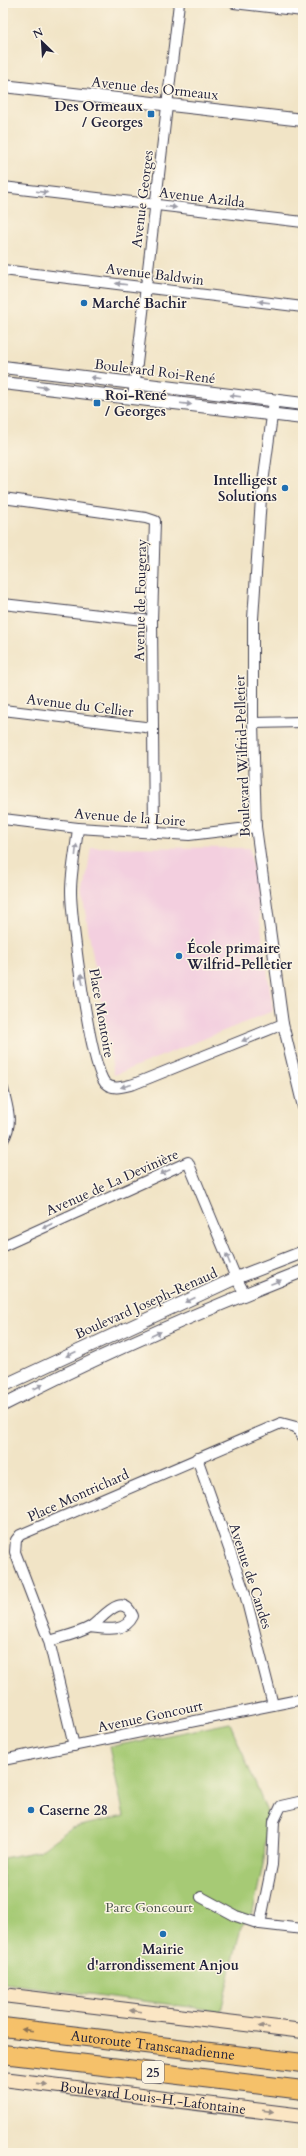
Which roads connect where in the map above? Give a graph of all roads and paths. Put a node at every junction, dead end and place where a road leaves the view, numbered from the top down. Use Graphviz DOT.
graph roads {
  1 [pos="179,3"];
  2 [pos="234,3"];
  3 [pos="303,11"];
  4 [pos="3,86"];
  5 [pos="167,104"];
  6 [pos="303,120"];
  7 [pos="3,187"];
  8 [pos="156,206"];
  9 [pos="303,222"];
  10 [pos="3,270"];
  11 [pos="146,287"];
  12 [pos="303,307"];
  13 [pos="3,367"];
  14 [pos="3,383"];
  15 [pos="135,383"];
  16 [pos="133,398"];
  17 [pos="274,401"];
  18 [pos="303,404"];
  19 [pos="273,414"];
  20 [pos="303,418"];
  21 [pos="3,498"];
  22 [pos="3,604"];
  23 [pos="152,622"];
  24 [pos="3,710"];
  25 [pos="303,722"];
  26 [pos="253,723"];
  27 [pos="153,728"];
  28 [pos="3,819"];
  29 [pos="256,827"];
  30 [pos="78,828"];
  31 [pos="154,833"];
  32 [pos="284,1024"];
  33 [pos="3,1089"];
  34 [pos="303,1107"];
  35 [pos="3,1140"];
  36 [pos="3,1246"];
  37 [pos="303,1252"];
  38 [pos="303,1271"];
  39 [pos="236,1278"];
  40 [pos="245,1294"];
  41 [pos="3,1386"];
  42 [pos="3,1405"];
  43 [pos="303,1437"];
  44 [pos="197,1458"];
  45 [pos="90,1627"];
  46 [pos="49,1641"];
  47 [pos="303,1699"];
  48 [pos="273,1705"];
  49 [pos="74,1746"];
  50 [pos="3,1760"];
  51 [pos="303,1801"];
  52 [pos="201,1897"];
  53 [pos="260,1924"];
  54 [pos="303,1929"];
  55 [pos="3,1995"];
  56 [pos="3,2027"];
  57 [pos="303,2031"];
  58 [pos="3,2042"];
  59 [pos="3,2054"];
  60 [pos="303,2063"];
  61 [pos="303,2078"];
  62 [pos="3,2079"];
  63 [pos="303,2090"];
  64 [pos="303,2116"];
  1 -- 5 [label="street, Avenue Georges"];
  2 -- 3 [label="street"];
  4 -- 5 [label="street, Avenue des Ormeaux"];
  5 -- 6 [label="street, Avenue des Ormeaux"];
  5 -- 8 [label="street, Avenue Georges"];
  7 -- 8 [label="street, Avenue Azilda, one-way"];
  8 -- 9 [label="street, Avenue Azilda, one-way"];
  8 -- 11 [label="street, Avenue Georges"];
  11 -- 10 [label="street, Avenue Baldwin, one-way"];
  12 -- 11 [label="street, Avenue Baldwin, one-way"];
  11 -- 15 [label="street, Avenue Georges"];
  15 -- 13 [label="street, Boulevard Roi-René, one-way"];
  14 -- 16 [label="street, Boulevard Roi-René, one-way"];
  15 -- 16 [label="street, Avenue Georges"];
  17 -- 15 [label="street, Boulevard Roi-René, one-way"];
  16 -- 19 [label="street, Boulevard Roi-René, one-way"];
  17 -- 18 [label="street, Boulevard Roi-René"];
  17 -- 19 [label="street, Boulevard Wilfrid-Pelletier"];
  19 -- 20 [label="street, Boulevard Roi-René"];
  19 -- 26 [label="street, Boulevard Wilfrid-Pelletier"];
  21 -- 23 [label="street, Avenue de Fougeray"];
  22 -- 23 [label="street"];
  23 -- 27 [label="street, Avenue de Fougeray"];
  24 -- 27 [label="street, Avenue du Cellier"];
  25 -- 26 [label="street"];
  26 -- 29 [label="street, Boulevard Wilfrid-Pelletier"];
  27 -- 31 [label="street, Avenue de Fougeray"];
  28 -- 30 [label="street, Avenue de la Loire"];
  29 -- 31 [label="street, Avenue de la Loire"];
  29 -- 32 [label="street, Boulevard Wilfrid-Pelletier"];
  30 -- 31 [label="street, Avenue de la Loire"];
  32 -- 30 [label="street, Place Montoire, one-way"];
  32 -- 34 [label="street, Boulevard Wilfrid-Pelletier"];
  33 -- 35 [label="street"];
  39 -- 36 [label="street, Avenue de La Devinière, one-way"];
  37 -- 39 [label="street, Boulevard Joseph-Renaud"];
  40 -- 38 [label="street, one-way"];
  39 -- 40 [label="street, Avenue de La Devinière"];
  39 -- 41 [label="street, Boulevard Joseph-Renaud, one-way"];
  42 -- 40 [label="street, one-way"];
  43 -- 44 [label="street, Place Montrichard"];
  44 -- 46 [label="street, Place Montrichard"];
  44 -- 48 [label="street, Avenue de Candes"];
  45 -- 46 [label="street"];
  46 -- 49 [label="street, Place Montrichard"];
  47 -- 48 [label="street, Avenue Goncourt"];
  48 -- 49 [label="street, Avenue Goncourt"];
  49 -- 50 [label="street, Avenue Goncourt"];
  51 -- 53 [label="street"];
  52 -- 53 [label="street"];
  53 -- 54 [label="street"];
  57 -- 55 [label="main road, one-way"];
  60 -- 56 [label="highway, Autoroute Transcanadienne / 25, one-way"];
  58 -- 61 [label="highway"];
  59 -- 63 [label="highway, Autoroute Transcanadienne / 25"];
  62 -- 64 [label="main road, Boulevard Louis-H.-Lafontaine, one-way"];
}
